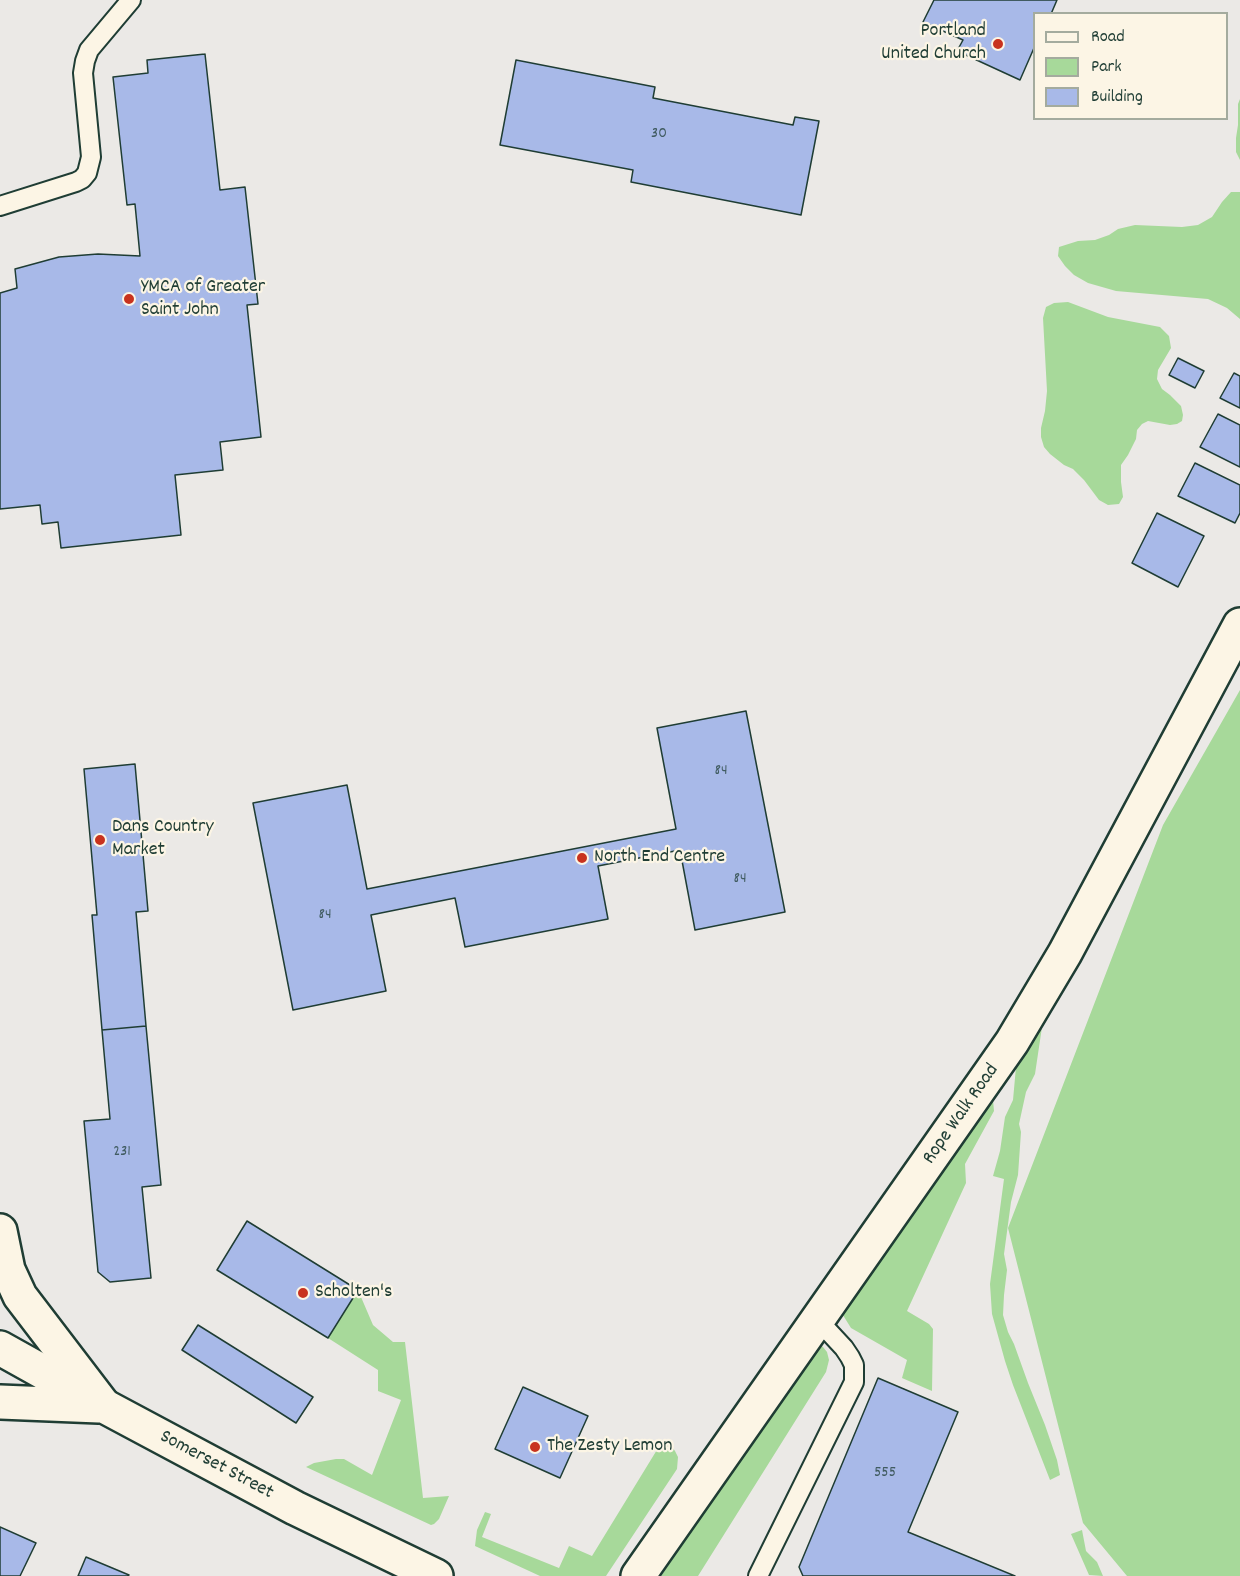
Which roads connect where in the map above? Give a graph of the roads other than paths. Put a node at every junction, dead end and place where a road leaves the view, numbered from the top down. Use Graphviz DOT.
graph roads {
  1 [pos="131,0"];
  2 [pos="0,206"];
  3 [pos="1240,625"];
  4 [pos="0,1231"];
  5 [pos="818,1320"];
  6 [pos="0,1348"];
  7 [pos="0,1402"];
  8 [pos="104,1406"];
  9 [pos="436,1576"];
  10 [pos="638,1576"];
  11 [pos="758,1576"];
  1 -- 2 [label="lane"];
  3 -- 5 [label="street, Rope Walk Road"];
  4 -- 8 [label="street"];
  5 -- 10 [label="street, Rope Walk Road"];
  5 -- 11 [label="lane"];
  6 -- 8 [label="street, Somerset Street"];
  7 -- 8 [label="street"];
  8 -- 9 [label="street, Somerset Street"];
}
